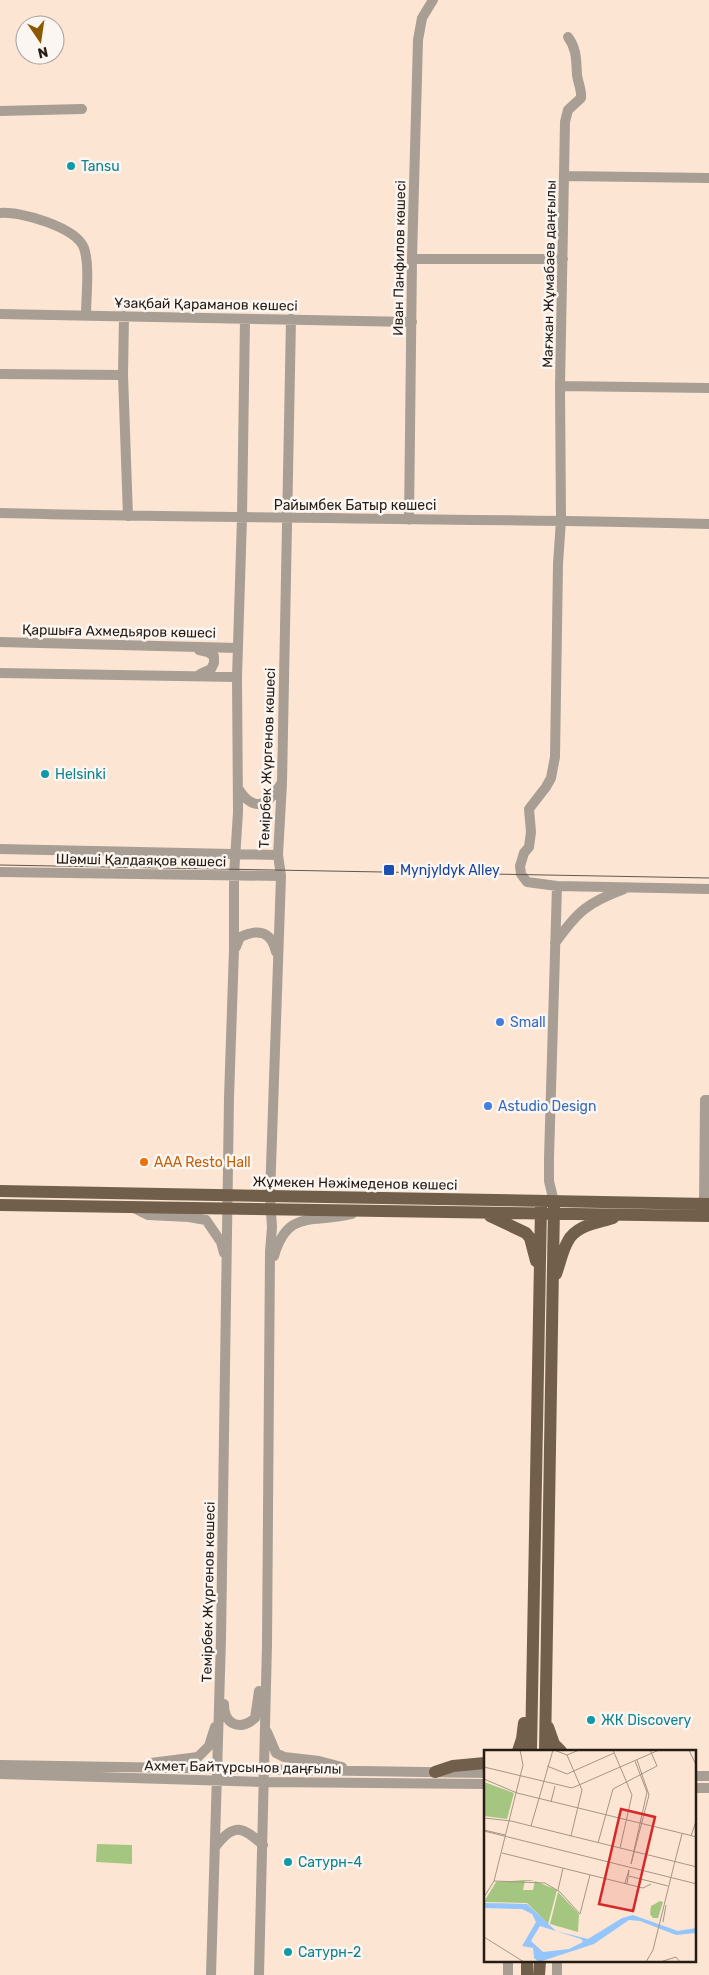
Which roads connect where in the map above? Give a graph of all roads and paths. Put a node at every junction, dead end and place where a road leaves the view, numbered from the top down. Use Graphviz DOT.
graph roads {
  1 [pos="433,0"];
  2 [pos="568,37"];
  3 [pos="82,109"];
  4 [pos="0,111"];
  5 [pos="565,176"];
  6 [pos="709,178"];
  7 [pos="0,213"];
  8 [pos="412,259"];
  9 [pos="563,259"];
  10 [pos="0,314"];
  11 [pos="86,315"];
  12 [pos="124,316"];
  13 [pos="245,319"];
  14 [pos="290,320"];
  15 [pos="412,322"];
  16 [pos="0,374"];
  17 [pos="123,375"];
  18 [pos="560,386"];
  19 [pos="709,388"];
  20 [pos="0,513"];
  21 [pos="128,516"];
  22 [pos="242,518"];
  23 [pos="286,519"];
  24 [pos="409,520"];
  25 [pos="561,520"];
  26 [pos="709,524"];
  27 [pos="0,642"];
  28 [pos="188,647"];
  29 [pos="238,648"];
  30 [pos="0,673"];
  31 [pos="192,676"];
  32 [pos="237,677"];
  33 [pos="282,783"];
  34 [pos="238,788"];
  35 [pos="0,849"];
  36 [pos="235,854"];
  37 [pos="278,855"];
  38 [pos="0,872"];
  39 [pos="234,875"];
  40 [pos="281,876"];
  41 [pos="557,886"];
  42 [pos="630,887"];
  43 [pos="709,889"];
  44 [pos="554,944"];
  45 [pos="234,949"];
  46 [pos="277,958"];
  47 [pos="709,1100"];
  48 [pos="0,1191"];
  49 [pos="228,1202"];
  50 [pos="270,1203"];
  51 [pos="0,1205"];
  52 [pos="133,1207"];
  53 [pos="548,1208"];
  54 [pos="707,1208"];
  55 [pos="366,1211"];
  56 [pos="483,1213"];
  57 [pos="621,1215"];
  58 [pos="269,1271"];
  59 [pos="540,1271"];
  60 [pos="228,1276"];
  61 [pos="553,1281"];
  62 [pos="221,1639"];
  63 [pos="267,1644"];
  64 [pos="532,1686"];
  65 [pos="219,1716"];
  66 [pos="545,1721"];
  67 [pos="265,1728"];
  68 [pos="518,1750"];
  69 [pos="531,1750"];
  70 [pos="545,1750"];
  71 [pos="560,1750"];
  72 [pos="484,1764"];
  73 [pos="0,1765"];
  74 [pos="123,1767"];
  75 [pos="218,1769"];
  76 [pos="265,1769"];
  77 [pos="360,1771"];
  78 [pos="435,1772"];
  79 [pos="484,1773"];
  80 [pos="0,1774"];
  81 [pos="696,1776"];
  82 [pos="709,1776"];
  83 [pos="217,1780"];
  84 [pos="264,1782"];
  85 [pos="484,1784"];
  86 [pos="696,1788"];
  87 [pos="709,1788"];
  88 [pos="263,1845"];
  89 [pos="216,1846"];
  90 [pos="508,1962"];
  91 [pos="527,1962"];
  92 [pos="540,1962"];
  93 [pos="557,1962"];
  94 [pos="211,1975"];
  95 [pos="259,1975"];
  96 [pos="508,1975"];
  97 [pos="527,1975"];
  98 [pos="539,1975"];
  99 [pos="556,1975"];
  1 -- 8 [label="street, Иван Панфилов көшесі"];
  2 -- 5 [label="street, Мағжан Жұмабаев даңғылы"];
  3 -- 4 [label="street"];
  5 -- 6 [label="street"];
  5 -- 9 [label="street, Мағжан Жұмабаев даңғылы"];
  7 -- 11 [label="street"];
  8 -- 9 [label="street"];
  8 -- 15 [label="street, Иван Панфилов көшесі"];
  9 -- 18 [label="street, Мағжан Жұмабаев даңғылы"];
  10 -- 11 [label="street, Ұзақбай Қараманов көшесі"];
  11 -- 12 [label="street, Ұзақбай Қараманов көшесі"];
  12 -- 13 [label="street, Ұзақбай Қараманов көшесі"];
  12 -- 17 [label="street"];
  13 -- 14 [label="street, Ұзақбай Қараманов көшесі"];
  13 -- 22 [label="street, Темірбек Жүргенов көшесі"];
  14 -- 15 [label="street, Ұзақбай Қараманов көшесі"];
  14 -- 23 [label="street, Темірбек Жүргенов көшесі"];
  15 -- 24 [label="street, Иван Панфилов көшесі"];
  16 -- 17 [label="street"];
  17 -- 21 [label="street"];
  18 -- 19 [label="street"];
  18 -- 25 [label="street, Мағжан Жұмабаев даңғылы"];
  20 -- 21 [label="street, Райымбек Батыр көшесі"];
  21 -- 22 [label="street, Райымбек Батыр көшесі"];
  22 -- 23 [label="street, Райымбек Батыр көшесі"];
  22 -- 29 [label="street, Темірбек Жүргенов көшесі"];
  23 -- 24 [label="street, Райымбек Батыр көшесі"];
  23 -- 33 [label="street, Темірбек Жүргенов көшесі"];
  24 -- 25 [label="street, Райымбек Батыр көшесі"];
  25 -- 26 [label="street, Райымбек Батыр көшесі"];
  25 -- 41 [label="street, Мағжан Жұмабаев даңғылы"];
  27 -- 28 [label="street, Қаршыға Ахмедьяров көшесі"];
  28 -- 29 [label="street, Қаршыға Ахмедьяров көшесі"];
  28 -- 31 [label="street"];
  29 -- 32 [label="street, Темірбек Жүргенов көшесі"];
  30 -- 31 [label="street"];
  31 -- 32 [label="street"];
  32 -- 34 [label="street, Темірбек Жүргенов көшесі"];
  33 -- 34 [label="street"];
  33 -- 37 [label="street, Темірбек Жүргенов көшесі"];
  34 -- 36 [label="street, Темірбек Жүргенов көшесі"];
  35 -- 36 [label="street, Шәмші Қалдаяқов көшесі"];
  36 -- 37 [label="street, Шәмші Қалдаяқов көшесі"];
  36 -- 39 [label="street, Темірбек Жүргенов көшесі"];
  37 -- 40 [label="street, Темірбек Жүргенов көшесі"];
  38 -- 39 [label="street, Шәмші Қалдаяқов көшесі"];
  39 -- 40 [label="street, Шәмші Қалдаяқов көшесі"];
  39 -- 45 [label="street, Темірбек Жүргенов көшесі"];
  40 -- 46 [label="street, Темірбек Жүргенов көшесі"];
  41 -- 42 [label="street"];
  41 -- 44 [label="street"];
  42 -- 43 [label="street"];
  42 -- 44 [label="street"];
  44 -- 53 [label="street"];
  45 -- 46 [label="street"];
  45 -- 49 [label="street, Темірбек Жүргенов көшесі"];
  46 -- 50 [label="street, Темірбек Жүргенов көшесі"];
  47 -- 54 [label="street"];
  48 -- 49 [label="main road, Жұмекен Нәжімеденов көшесі"];
  49 -- 50 [label="main road, Жұмекен Нәжімеденов көшесі"];
  49 -- 52 [label="main road, Жұмекен Нәжімеденов көшесі"];
  49 -- 60 [label="street, Темірбек Жүргенов көшесі"];
  50 -- 53 [label="main road, Жұмекен Нәжімеденов көшесі"];
  50 -- 55 [label="main road, Жұмекен Нәжімеденов көшесі"];
  50 -- 58 [label="street, Темірбек Жүргенов көшесі"];
  51 -- 52 [label="main road, Жұмекен Нәжімеденов көшесі"];
  52 -- 60 [label="street"];
  53 -- 54 [label="main road, Жұмекен Нәжімеденов көшесі"];
  53 -- 56 [label="main road, Жұмекен Нәжімеденов көшесі"];
  53 -- 57 [label="main road, Жұмекен Нәжімеденов көшесі"];
  53 -- 59 [label="main road"];
  53 -- 61 [label="main road"];
  54 -- 57 [label="main road, Жұмекен Нәжімеденов көшесі"];
  55 -- 56 [label="main road, Жұмекен Нәжімеденов көшесі"];
  55 -- 58 [label="street"];
  56 -- 59 [label="main road"];
  57 -- 61 [label="main road"];
  58 -- 63 [label="street, Темірбек Жүргенов көшесі"];
  59 -- 64 [label="main road"];
  60 -- 62 [label="street, Темірбек Жүргенов көшесі"];
  61 -- 66 [label="main road"];
  62 -- 63 [label="street"];
  62 -- 65 [label="street, Темірбек Жүргенов көшесі"];
  63 -- 67 [label="street, Темірбек Жүргенов көшесі"];
  64 -- 68 [label="main road"];
  64 -- 69 [label="main road"];
  65 -- 74 [label="street"];
  65 -- 75 [label="street, Темірбек Жүргенов көшесі"];
  66 -- 70 [label="main road"];
  66 -- 71 [label="main road"];
  67 -- 76 [label="street, Темірбек Жүргенов көшесі"];
  67 -- 77 [label="street"];
  72 -- 78 [label="main road"];
  73 -- 74 [label="street, Ахмет Байтұрсынов даңғылы"];
  74 -- 75 [label="street, Ахмет Байтұрсынов даңғылы"];
  75 -- 76 [label="street, Ахмет Байтұрсынов даңғылы"];
  75 -- 83 [label="street, Темірбек Жүргенов көшесі"];
  76 -- 77 [label="street, Ахмет Байтұрсынов даңғылы"];
  76 -- 84 [label="street, Темірбек Жүргенов көшесі"];
  77 -- 78 [label="street, Ахмет Байтұрсынов даңғылы"];
  78 -- 79 [label="street, Ахмет Байтұрсынов даңғылы"];
  80 -- 83 [label="street, Ахмет Байтұрсынов даңғылы"];
  81 -- 82 [label="street"];
  83 -- 84 [label="street, Ахмет Байтұрсынов даңғылы"];
  83 -- 89 [label="street, Темірбек Жүргенов көшесі"];
  84 -- 85 [label="street, Ахмет Байтұрсынов даңғылы"];
  84 -- 88 [label="street, Темірбек Жүргенов көшесі"];
  86 -- 87 [label="street"];
  88 -- 89 [label="street"];
  88 -- 95 [label="street, Темірбек Жүргенов көшесі"];
  89 -- 94 [label="street, Темірбек Жүргенов көшесі"];
  90 -- 96 [label="street"];
  91 -- 97 [label="main road"];
  92 -- 98 [label="main road"];
  93 -- 99 [label="street"];
}
